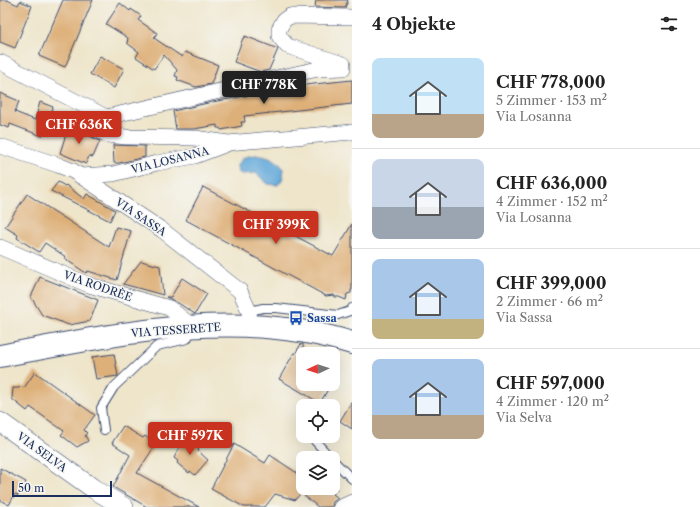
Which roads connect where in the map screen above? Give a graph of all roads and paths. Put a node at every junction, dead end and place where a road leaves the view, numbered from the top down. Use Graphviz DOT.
graph roads {
  1 [pos="352,17"];
  2 [pos="0,62"];
  3 [pos="108,118"];
  4 [pos="352,132"];
  5 [pos="228,143"];
  6 [pos="0,146"];
  7 [pos="80,176"];
  8 [pos="0,248"];
  9 [pos="351,311"];
  10 [pos="250,318"];
  11 [pos="193,327"];
  12 [pos="352,343"];
  13 [pos="0,356"];
  14 [pos="0,422"];
  15 [pos="104,430"];
  16 [pos="317,443"];
  17 [pos="324,451"];
  18 [pos="340,467"];
  19 [pos="352,479"];
  20 [pos="352,502"];
  21 [pos="124,507"];
  22 [pos="341,507"];
  1 -- 3 [label="street, VIA LOSANNA"];
  2 -- 3 [label="street"];
  3 -- 5 [label="street, VIA LOSANNA"];
  4 -- 5 [label="street"];
  5 -- 7 [label="street, VIA LOSANNA"];
  6 -- 7 [label="street, VIA SASSA"];
  7 -- 10 [label="street, VIA SASSA"];
  8 -- 11 [label="street, VIA RODRÈE"];
  9 -- 10 [label="lane"];
  10 -- 11 [label="main road, VIA TESSERETE"];
  10 -- 12 [label="main road, VIA TESSERETE"];
  11 -- 13 [label="main road, VIA TESSERETE"];
  11 -- 15 [label="lane"];
  14 -- 21 [label="street, VIA SELVA"];
  16 -- 17 [label="lane"];
  18 -- 19 [label="lane"];
  20 -- 22 [label="street"];
}
